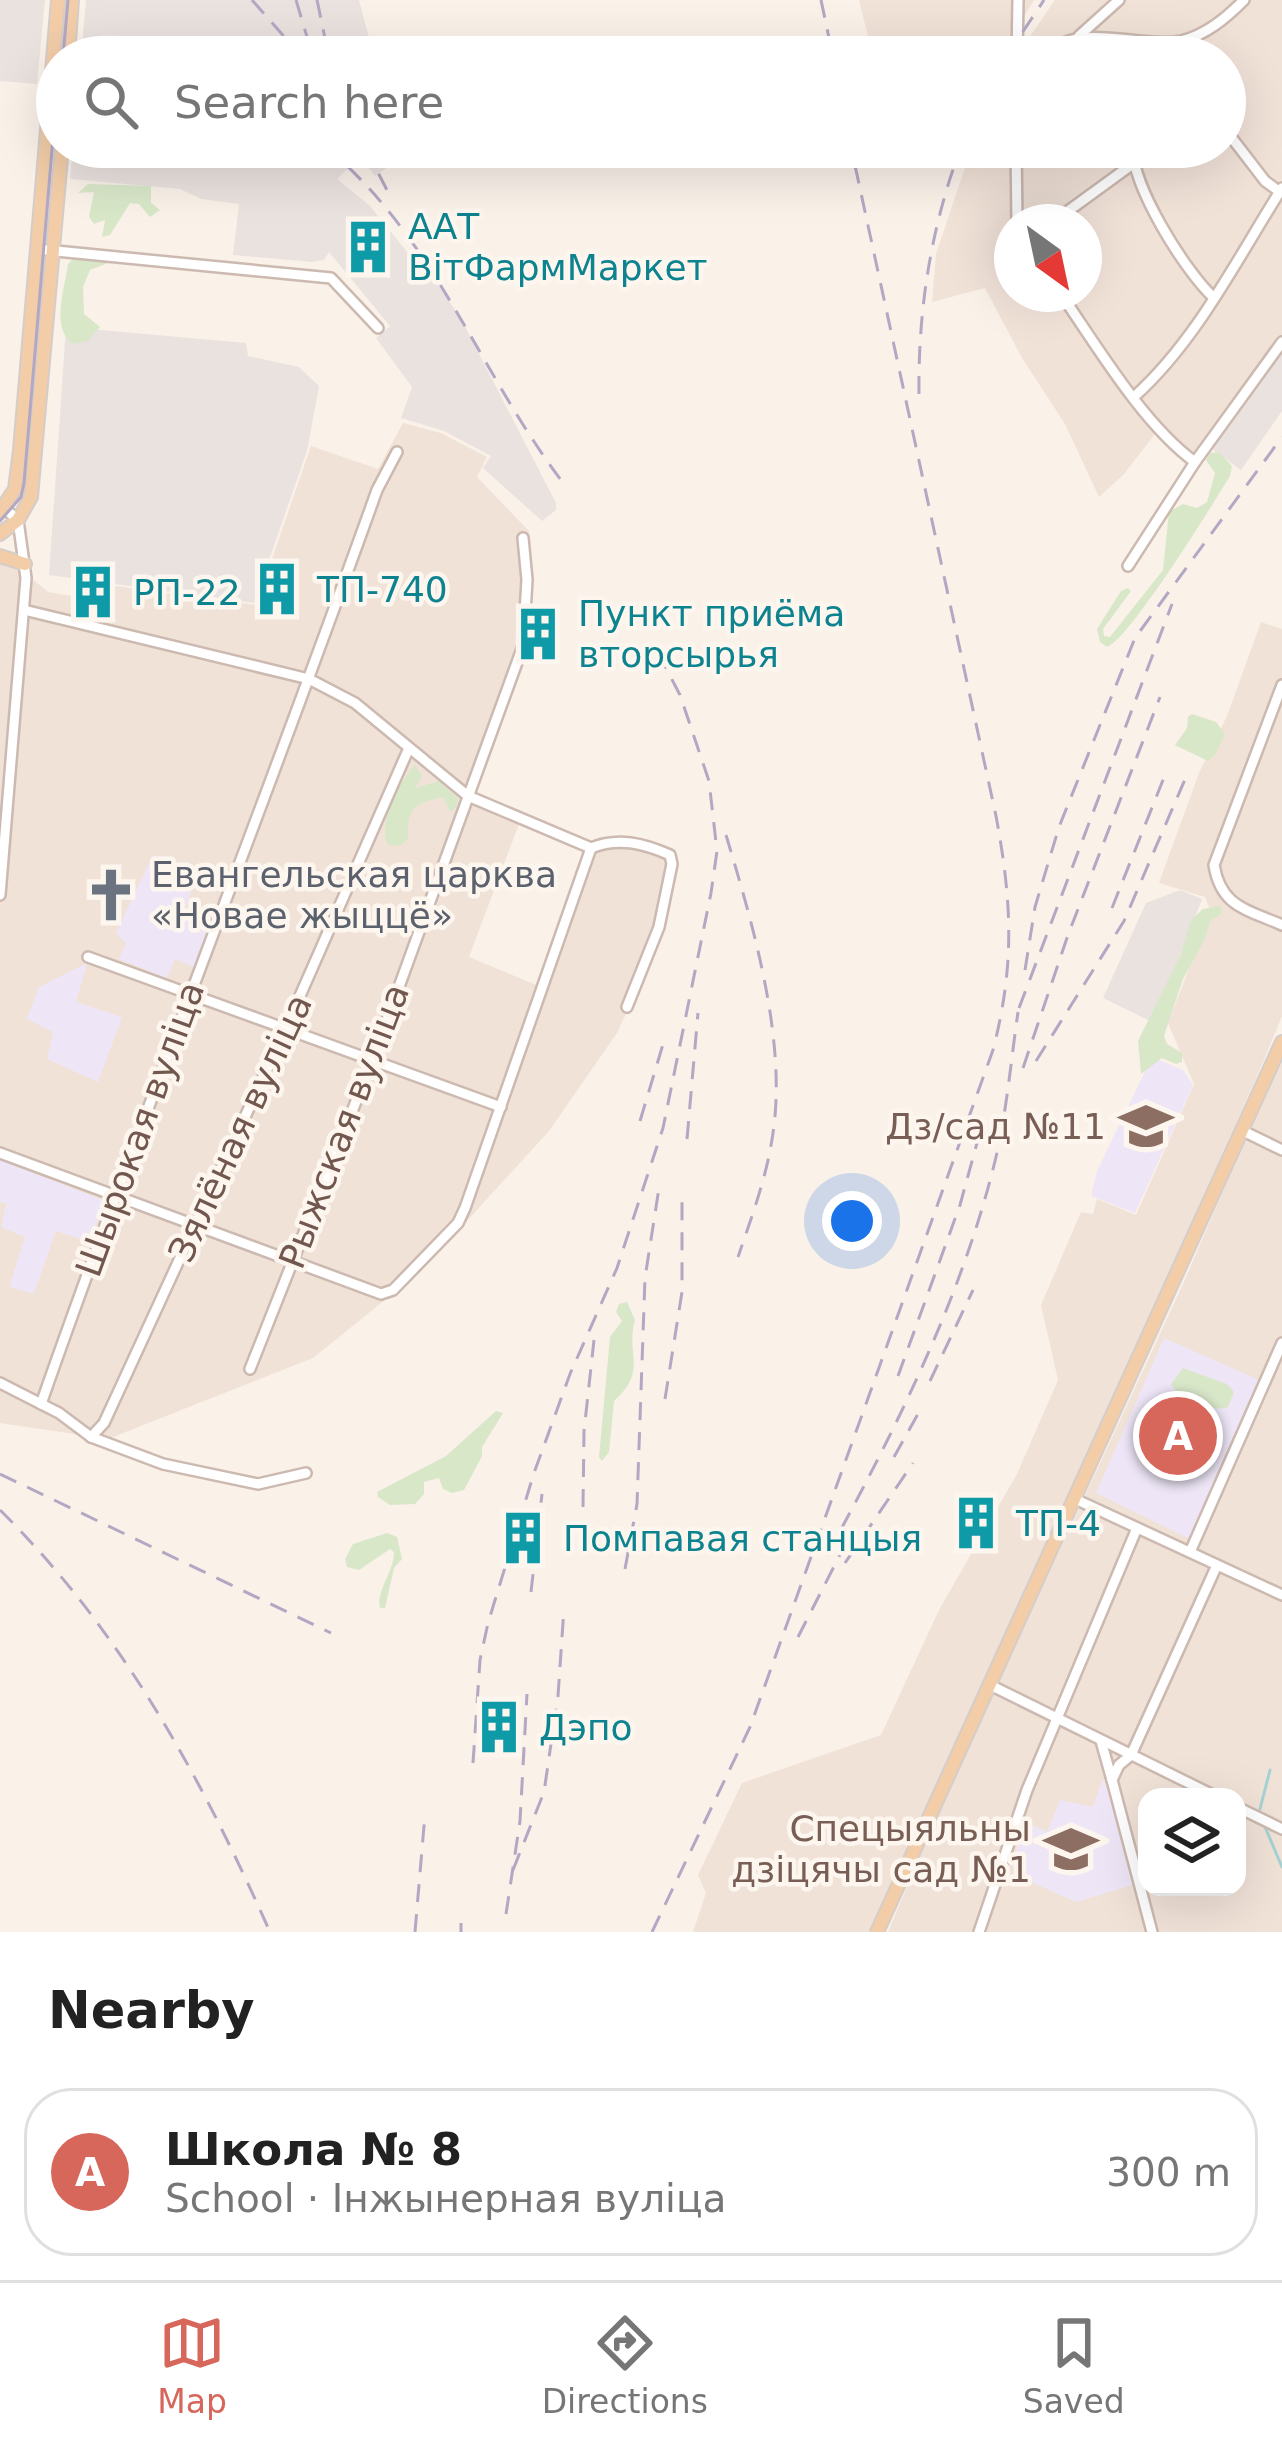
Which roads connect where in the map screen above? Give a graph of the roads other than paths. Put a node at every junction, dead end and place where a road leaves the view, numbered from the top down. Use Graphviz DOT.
graph roads {
  1 [pos="58,0"];
  2 [pos="72,0"];
  3 [pos="1018,0"];
  4 [pos="1119,0"];
  5 [pos="1244,0"];
  6 [pos="56,36"];
  7 [pos="69,36"];
  8 [pos="1017,36"];
  9 [pos="1079,36"];
  10 [pos="1196,36"];
  11 [pos="1246,157"];
  12 [pos="50,168"];
  13 [pos="59,168"];
  14 [pos="1016,168"];
  15 [pos="1128,168"];
  16 [pos="1133,168"];
  17 [pos="1281,190"];
  18 [pos="1017,204"];
  19 [pos="1078,204"];
  20 [pos="46,250"];
  21 [pos="1213,297"];
  22 [pos="1074,312"];
  23 [pos="378,328"];
  24 [pos="1282,342"];
  25 [pos="1135,396"];
  26 [pos="397,452"];
  27 [pos="1195,462"];
  28 [pos="15,489"];
  29 [pos="2,510"];
  30 [pos="18,520"];
  31 [pos="0,534"];
  32 [pos="523,538"];
  33 [pos="0,556"];
  34 [pos="25,565"];
  35 [pos="1128,566"];
  36 [pos="24,610"];
  37 [pos="310,680"];
  38 [pos="1282,685"];
  39 [pos="409,748"];
  40 [pos="468,796"];
  41 [pos="591,848"];
  42 [pos="0,895"];
  43 [pos="1282,925"];
  44 [pos="88,957"];
  45 [pos="190,994"];
  46 [pos="627,1007"];
  47 [pos="285,1030"];
  48 [pos="1282,1042"];
  49 [pos="371,1061"];
  50 [pos="502,1107"];
  51 [pos="1241,1130"];
  52 [pos="1282,1150"];
  53 [pos="0,1153"];
  54 [pos="114,1195"];
  55 [pos="196,1225"];
  56 [pos="293,1260"];
  57 [pos="1282,1343"];
  58 [pos="1278,1361"];
  59 [pos="250,1369"];
  60 [pos="0,1383"];
  61 [pos="41,1404"];
  62 [pos="91,1437"];
  63 [pos="306,1473"];
  64 [pos="1075,1499"];
  65 [pos="1137,1528"];
  66 [pos="1190,1552"];
  67 [pos="1217,1565"];
  68 [pos="1282,1595"];
  69 [pos="990,1685"];
  70 [pos="1055,1719"];
  71 [pos="1101,1742"];
  72 [pos="1131,1754"];
  73 [pos="1112,1780"];
  74 [pos="1199,1788"];
  75 [pos="1246,1811"];
  76 [pos="1282,1829"];
  77 [pos="878,1932"];
  78 [pos="979,1932"];
  79 [pos="1152,1932"];
  1 -- 6 [label="main road"];
  2 -- 7 [label="main road"];
  3 -- 8 [label="street"];
  4 -- 9 [label="street"];
  5 -- 10 [label="street"];
  11 -- 17 [label="street"];
  12 -- 20 [label="main road"];
  13 -- 20 [label="main road"];
  14 -- 18 [label="street"];
  15 -- 19 [label="street"];
  16 -- 21 [label="street"];
  17 -- 21 [label="street"];
  20 -- 23 [label="street"];
  20 -- 28 [label="main road"];
  20 -- 30 [label="main road"];
  21 -- 25 [label="street"];
  22 -- 25 [label="street"];
  24 -- 27 [label="street"];
  25 -- 27 [label="street"];
  26 -- 37 [label="street, Шырокая вуліца"];
  27 -- 35 [label="street"];
  28 -- 29 [label="main road"];
  28 -- 30 [label="main road"];
  29 -- 30 [label="street"];
  30 -- 31 [label="main road"];
  30 -- 34 [label="street"];
  32 -- 40 [label="street, Рыжская вуліца"];
  33 -- 34 [label="main road"];
  34 -- 36 [label="street"];
  36 -- 37 [label="street"];
  36 -- 42 [label="street"];
  37 -- 39 [label="street"];
  37 -- 45 [label="street, Шырокая вуліца"];
  38 -- 43 [label="street"];
  39 -- 40 [label="street"];
  39 -- 47 [label="street, Зялёная вуліца"];
  40 -- 41 [label="street"];
  40 -- 49 [label="street, Рыжская вуліца"];
  41 -- 46 [label="street"];
  41 -- 50 [label="street"];
  44 -- 45 [label="street"];
  45 -- 47 [label="street"];
  45 -- 54 [label="street, Шырокая вуліца"];
  47 -- 49 [label="street"];
  47 -- 55 [label="street, Зялёная вуліца"];
  48 -- 51 [label="main road"];
  49 -- 50 [label="street"];
  49 -- 56 [label="street, Рыжская вуліца"];
  50 -- 56 [label="street"];
  51 -- 52 [label="street"];
  51 -- 64 [label="main road"];
  53 -- 54 [label="street"];
  54 -- 55 [label="street"];
  54 -- 61 [label="street, Шырокая вуліца"];
  55 -- 56 [label="street"];
  55 -- 62 [label="street, Зялёная вуліца"];
  56 -- 59 [label="street, Рыжская вуліца"];
  57 -- 58 [label="street"];
  58 -- 66 [label="street"];
  60 -- 61 [label="street"];
  61 -- 62 [label="street"];
  62 -- 63 [label="street"];
  64 -- 65 [label="street"];
  64 -- 69 [label="main road"];
  65 -- 66 [label="street"];
  65 -- 70 [label="street"];
  66 -- 67 [label="street"];
  67 -- 68 [label="street"];
  67 -- 72 [label="street"];
  69 -- 70 [label="street"];
  69 -- 77 [label="main road"];
  70 -- 71 [label="street"];
  70 -- 78 [label="street"];
  71 -- 72 [label="street"];
  71 -- 73 [label="street"];
  72 -- 73 [label="street"];
  72 -- 74 [label="street"];
  73 -- 79 [label="street"];
  75 -- 76 [label="street"];
}
